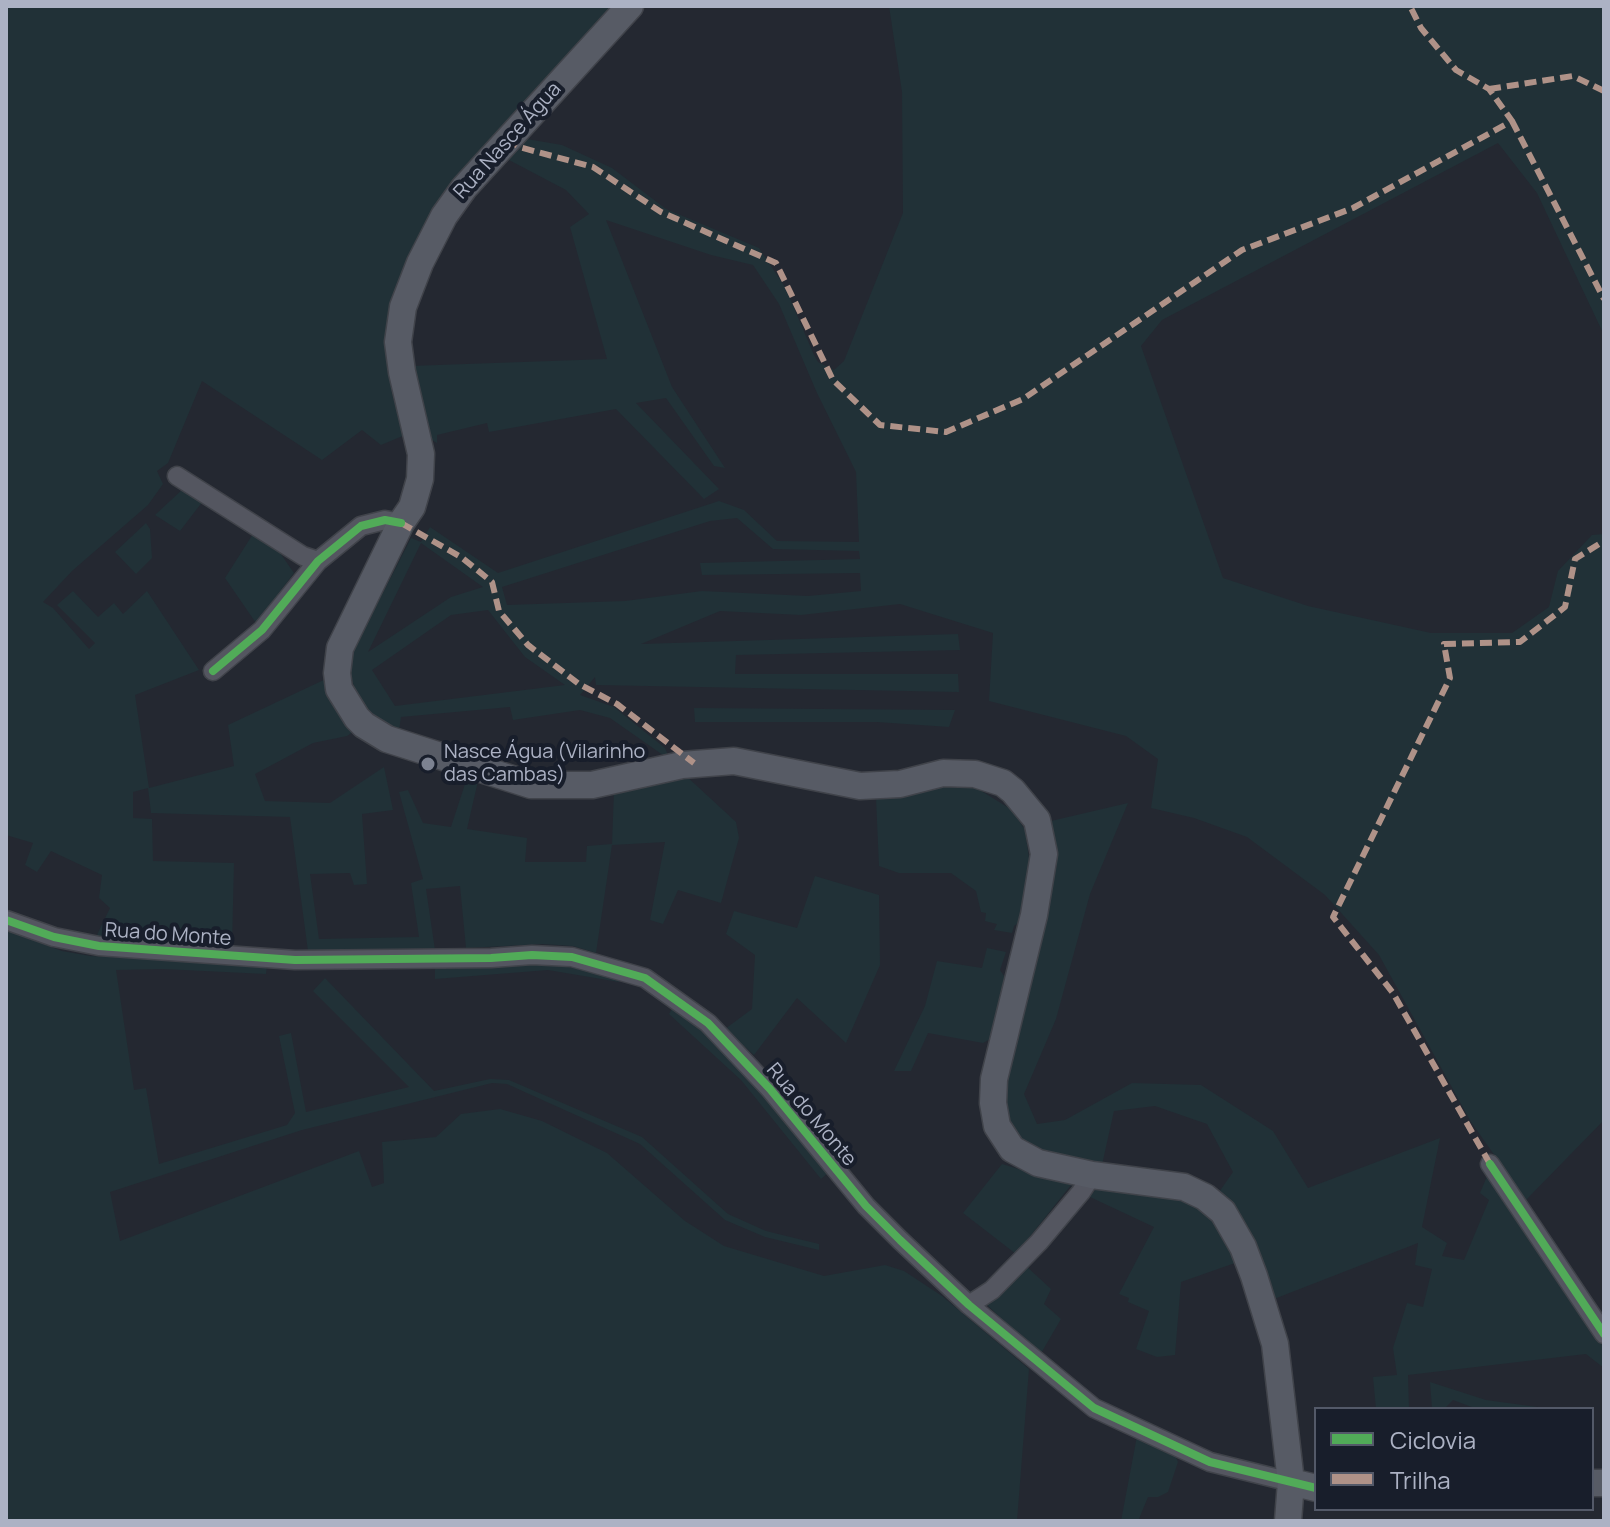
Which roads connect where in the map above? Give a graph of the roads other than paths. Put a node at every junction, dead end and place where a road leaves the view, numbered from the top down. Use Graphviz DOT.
graph roads {
  1 [pos="630,6"];
  2 [pos="177,476"];
  3 [pos="401,523"];
  4 [pos="318,561"];
  5 [pos="213,671"];
  6 [pos="6,920"];
  7 [pos="1490,1164"];
  8 [pos="1092,1175"];
  9 [pos="969,1305"];
  10 [pos="1604,1334"];
  11 [pos="1304,1485"];
  12 [pos="1288,1521"];
  1 -- 3 [label="main road, Rua Nasce Água"];
  2 -- 4 [label="street"];
  3 -- 4 [label="street"];
  3 -- 8 [label="main road, Rua Nasce Água"];
  4 -- 5 [label="street"];
  6 -- 9 [label="street, Rua do Monte"];
  7 -- 10 [label="street"];
  8 -- 9 [label="street"];
  8 -- 11 [label="main road, Rua Nasce Água"];
  9 -- 11 [label="street, Rua do Monte"];
  11 -- 12 [label="main road, Rua Nasce Água"];
}
